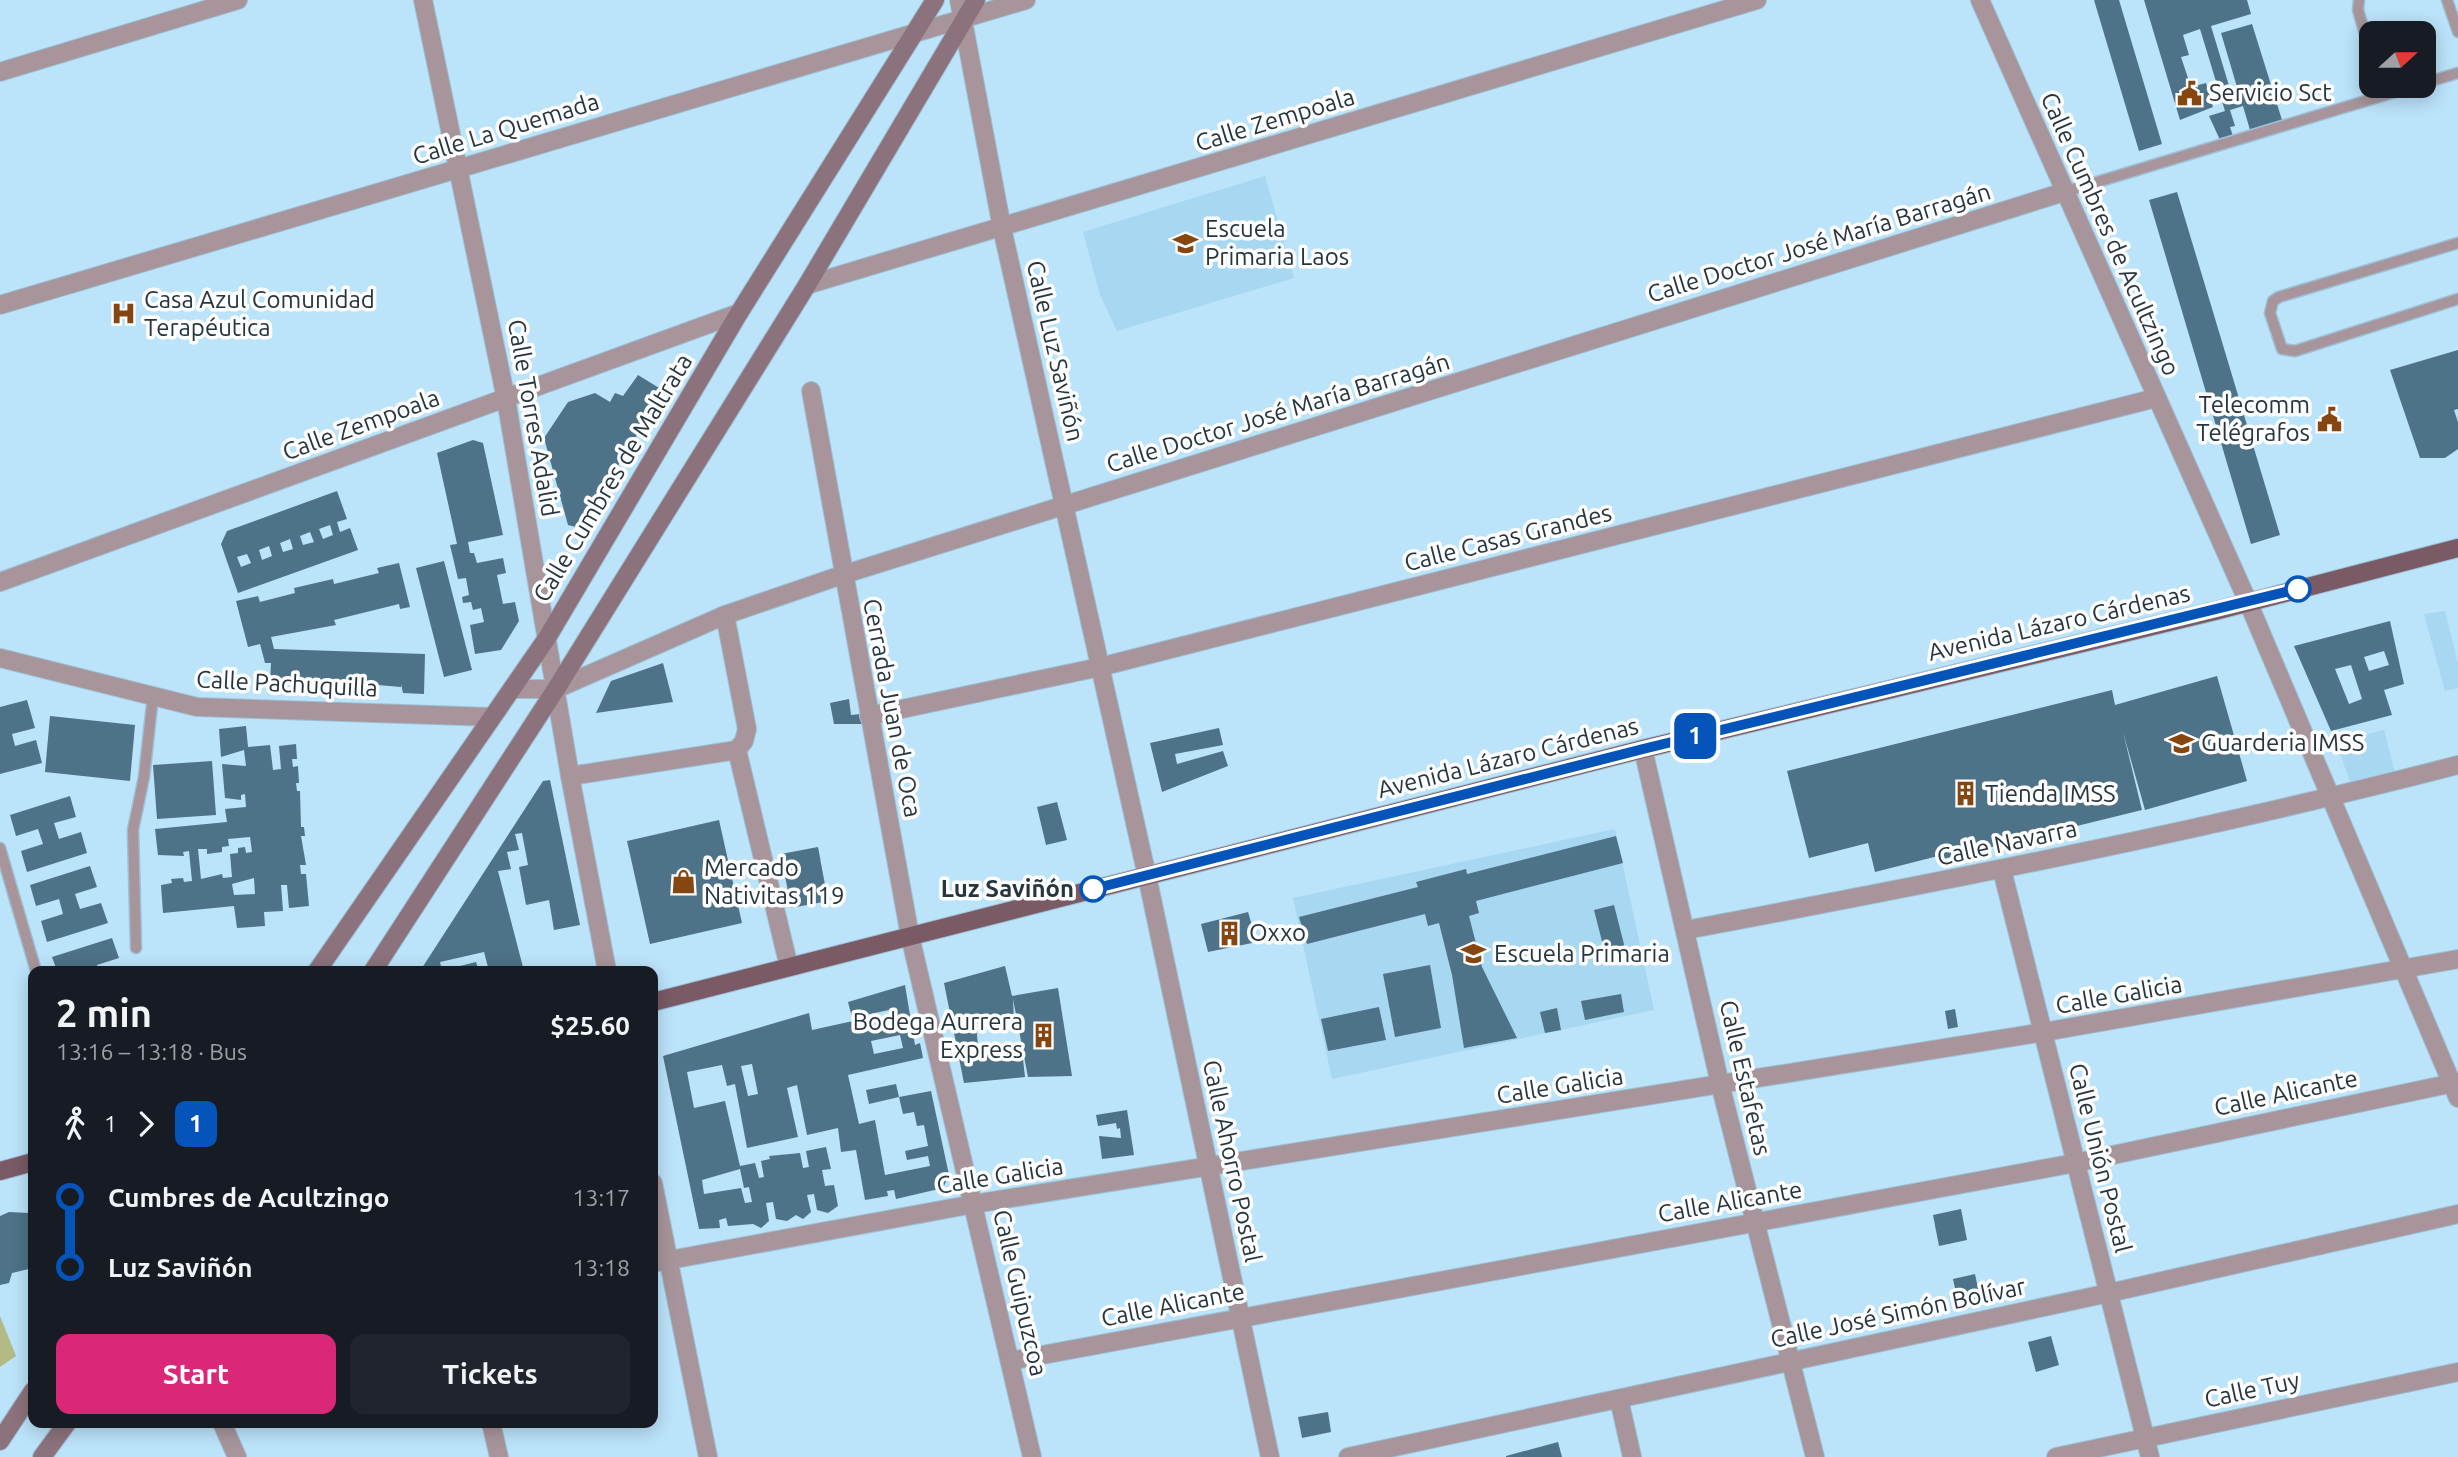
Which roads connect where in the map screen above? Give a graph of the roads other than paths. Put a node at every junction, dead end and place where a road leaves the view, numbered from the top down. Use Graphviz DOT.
graph roads {
  1 [pos="238,0"];
  2 [pos="423,0"];
  3 [pos="935,0"];
  4 [pos="959,0"];
  5 [pos="976,0"];
  6 [pos="1026,0"];
  7 [pos="1757,0"];
  8 [pos="1980,0"];
  9 [pos="2359,0"];
  10 [pos="2447,0"];
  11 [pos="964,19"];
  12 [pos="2361,21"];
  13 [pos="916,30"];
  14 [pos="2458,32"];
  15 [pos="0,72"];
  16 [pos="2458,73"];
  17 [pos="2436,79"];
  18 [pos="2359,98"];
  19 [pos="460,169"];
  20 [pos="2064,192"];
  21 [pos="1002,228"];
  22 [pos="2458,243"];
  23 [pos="807,285"];
  24 [pos="2458,299"];
  25 [pos="0,305"];
  26 [pos="740,313"];
  27 [pos="811,391"];
  28 [pos="2156,398"];
  29 [pos="506,399"];
  30 [pos="1064,506"];
  31 [pos="2458,548"];
  32 [pos="842,575"];
  33 [pos="0,582"];
  34 [pos="2248,602"];
  35 [pos="725,615"];
  36 [pos="547,638"];
  37 [pos="0,658"];
  38 [pos="1100,667"];
  39 [pos="513,689"];
  40 [pos="556,690"];
  41 [pos="153,696"];
  42 [pos="869,716"];
  43 [pos="492,717"];
  44 [pos="1643,749"];
  45 [pos="737,750"];
  46 [pos="2458,765"];
  47 [pos="570,776"];
  48 [pos="2330,798"];
  49 [pos="0,848"];
  50 [pos="2002,870"];
  51 [pos="1147,876"];
  52 [pos="1686,930"];
  53 [pos="910,936"];
  54 [pos="136,948"];
  55 [pos="2458,959"];
  56 [pos="35,966"];
  57 [pos="320,966"];
  58 [pos="376,966"];
  59 [pos="606,966"];
  60 [pos="789,967"];
  61 [pos="2402,971"];
  62 [pos="658,1001"];
  63 [pos="2044,1032"];
  64 [pos="1720,1084"];
  65 [pos="2456,1088"];
  66 [pos="28,1163"];
  67 [pos="2075,1163"];
  68 [pos="1208,1168"];
  69 [pos="0,1171"];
  70 [pos="974,1205"];
  71 [pos="2458,1214"];
  72 [pos="1755,1222"];
  73 [pos="658,1232"];
  74 [pos="661,1262"];
  75 [pos="2109,1293"];
  76 [pos="1241,1317"];
  77 [pos="1010,1361"];
  78 [pos="1790,1361"];
  79 [pos="2458,1372"];
  80 [pos="28,1399"];
  81 [pos="1619,1399"];
  82 [pos="63,1428"];
  83 [pos="224,1428"];
  84 [pos="492,1428"];
  85 [pos="2146,1437"];
  86 [pos="0,1441"];
  87 [pos="42,1457"];
  88 [pos="237,1457"];
  89 [pos="499,1457"];
  90 [pos="708,1457"];
  91 [pos="1032,1457"];
  92 [pos="1270,1457"];
  93 [pos="1348,1457"];
  94 [pos="1632,1457"];
  95 [pos="1815,1457"];
  96 [pos="2056,1457"];
  97 [pos="2150,1457"];
  1 -- 15 [label="street"];
  2 -- 19 [label="street, Calle Torres Adalid"];
  3 -- 13 [label="main road, Calle Cumbres de Maltrata"];
  4 -- 11 [label="street, Calle Luz Saviñón"];
  5 -- 11 [label="main road"];
  6 -- 11 [label="street, Calle La Quemada"];
  7 -- 21 [label="street, Calle Zempoala"];
  8 -- 20 [label="street, Calle Cumbres de Acultzingo"];
  9 -- 12 [label="lane"];
  10 -- 14 [label="lane"];
  11 -- 13 [label="street, Calle La Quemada"];
  11 -- 21 [label="street, Calle Luz Saviñón"];
  11 -- 23 [label="main road"];
  13 -- 19 [label="street, Calle La Quemada"];
  13 -- 26 [label="main road, Calle Cumbres de Maltrata"];
  16 -- 17 [label="lane"];
  18 -- 20 [label="lane"];
  19 -- 25 [label="street, Calle La Quemada"];
  19 -- 29 [label="street, Calle Torres Adalid"];
  20 -- 28 [label="street, Calle Cumbres de Acultzingo"];
  20 -- 30 [label="street, Calle Doctor José María Barragán"];
  21 -- 23 [label="street, Calle Zempoala"];
  21 -- 30 [label="street, Calle Luz Saviñón"];
  22 -- 24 [label="lane"];
  23 -- 40 [label="main road"];
  26 -- 29 [label="street, Calle Zempoala"];
  26 -- 36 [label="main road, Calle Cumbres de Maltrata"];
  27 -- 32 [label="street, Cerrada Juan de Oca"];
  28 -- 34 [label="street, Calle Cumbres de Acultzingo"];
  28 -- 38 [label="street, Calle Casas Grandes"];
  29 -- 33 [label="street, Calle Zempoala"];
  29 -- 36 [label="street, Calle Torres Adalid"];
  30 -- 32 [label="street, Calle Doctor José María Barragán"];
  30 -- 38 [label="street, Calle Luz Saviñón"];
  31 -- 34 [label="main road, Avenida Lázaro Cárdenas"];
  32 -- 35 [label="street, Calle Doctor José María Barragán"];
  32 -- 42 [label="street, Cerrada Juan de Oca"];
  34 -- 44 [label="main road, Avenida Lázaro Cárdenas"];
  34 -- 48 [label="street, Calle Cumbres de Acultzingo"];
  35 -- 40 [label="street, Calle Doctor José María Barragán"];
  35 -- 45 [label="street"];
  36 -- 39 [label="main road, Calle Cumbres de Maltrata"];
  36 -- 40 [label="street, Calle Torres Adalid"];
  37 -- 41 [label="street, Calle Pachuquilla"];
  38 -- 42 [label="street, Calle Casas Grandes"];
  38 -- 51 [label="street, Calle Luz Saviñón"];
  39 -- 40 [label="street, Calle Doctor José María Barragán"];
  39 -- 43 [label="main road, Calle Cumbres de Maltrata"];
  40 -- 47 [label="street, Calle Torres Adalid"];
  40 -- 58 [label="main road"];
  41 -- 43 [label="street, Calle Pachuquilla"];
  41 -- 54 [label="lane"];
  42 -- 53 [label="street, Cerrada Juan de Oca"];
  43 -- 57 [label="main road, Calle Cumbres de Maltrata"];
  44 -- 51 [label="main road, Avenida Lázaro Cárdenas"];
  44 -- 52 [label="street, Calle Estafetas"];
  45 -- 47 [label="street"];
  45 -- 60 [label="street"];
  46 -- 48 [label="street, Calle Navarra"];
  47 -- 59 [label="street, Calle Torres Adalid"];
  48 -- 50 [label="street, Calle Navarra"];
  48 -- 61 [label="street, Calle Cumbres de Acultzingo"];
  49 -- 56 [label="lane"];
  50 -- 52 [label="street, Calle Navarra"];
  50 -- 63 [label="street, Calle Unión Postal"];
  51 -- 53 [label="main road, Avenida Lázaro Cárdenas"];
  51 -- 68 [label="street, Calle Ahorro Postal"];
  52 -- 64 [label="street, Calle Estafetas"];
  53 -- 60 [label="main road, Avenida Lázaro Cárdenas"];
  53 -- 70 [label="street, Calle Guipuzcoa"];
  55 -- 61 [label="street, Calle Galicia"];
  60 -- 62 [label="main road, Avenida Lázaro Cárdenas"];
  61 -- 63 [label="street, Calle Galicia"];
  61 -- 65 [label="street, Calle Cumbres de Acultzingo"];
  63 -- 64 [label="street, Calle Galicia"];
  63 -- 67 [label="street, Calle Unión Postal"];
  64 -- 68 [label="street, Calle Galicia"];
  64 -- 72 [label="street, Calle Estafetas"];
  65 -- 67 [label="street, Calle Alicante"];
  66 -- 69 [label="main road"];
  67 -- 72 [label="street, Calle Alicante"];
  67 -- 75 [label="street, Calle Unión Postal"];
  68 -- 70 [label="street, Calle Galicia"];
  68 -- 76 [label="street, Calle Ahorro Postal"];
  70 -- 74 [label="street, Calle Galicia"];
  70 -- 77 [label="street, Calle Guipuzcoa"];
  71 -- 75 [label="street, Calle José Simón Bolívar"];
  72 -- 76 [label="street, Calle Alicante"];
  72 -- 78 [label="street, Calle Estafetas"];
  73 -- 74 [label="street"];
  74 -- 90 [label="street"];
  75 -- 78 [label="street, Calle José Simón Bolívar"];
  75 -- 85 [label="street, Calle Unión Postal"];
  76 -- 77 [label="street, Calle Alicante"];
  76 -- 92 [label="street, Calle Ahorro Postal"];
  77 -- 91 [label="street, Calle Guipuzcoa"];
  78 -- 81 [label="street, Calle José Simón Bolívar"];
  78 -- 95 [label="street, Calle Estafetas"];
  79 -- 85 [label="street, Calle Tuy"];
  80 -- 86 [label="main road"];
  81 -- 93 [label="street, Calle José Simón Bolívar"];
  81 -- 94 [label="street"];
  82 -- 87 [label="main road"];
  83 -- 88 [label="street"];
  84 -- 89 [label="street"];
  85 -- 96 [label="street, Calle Tuy"];
  85 -- 97 [label="street, Calle Unión Postal"];
}
